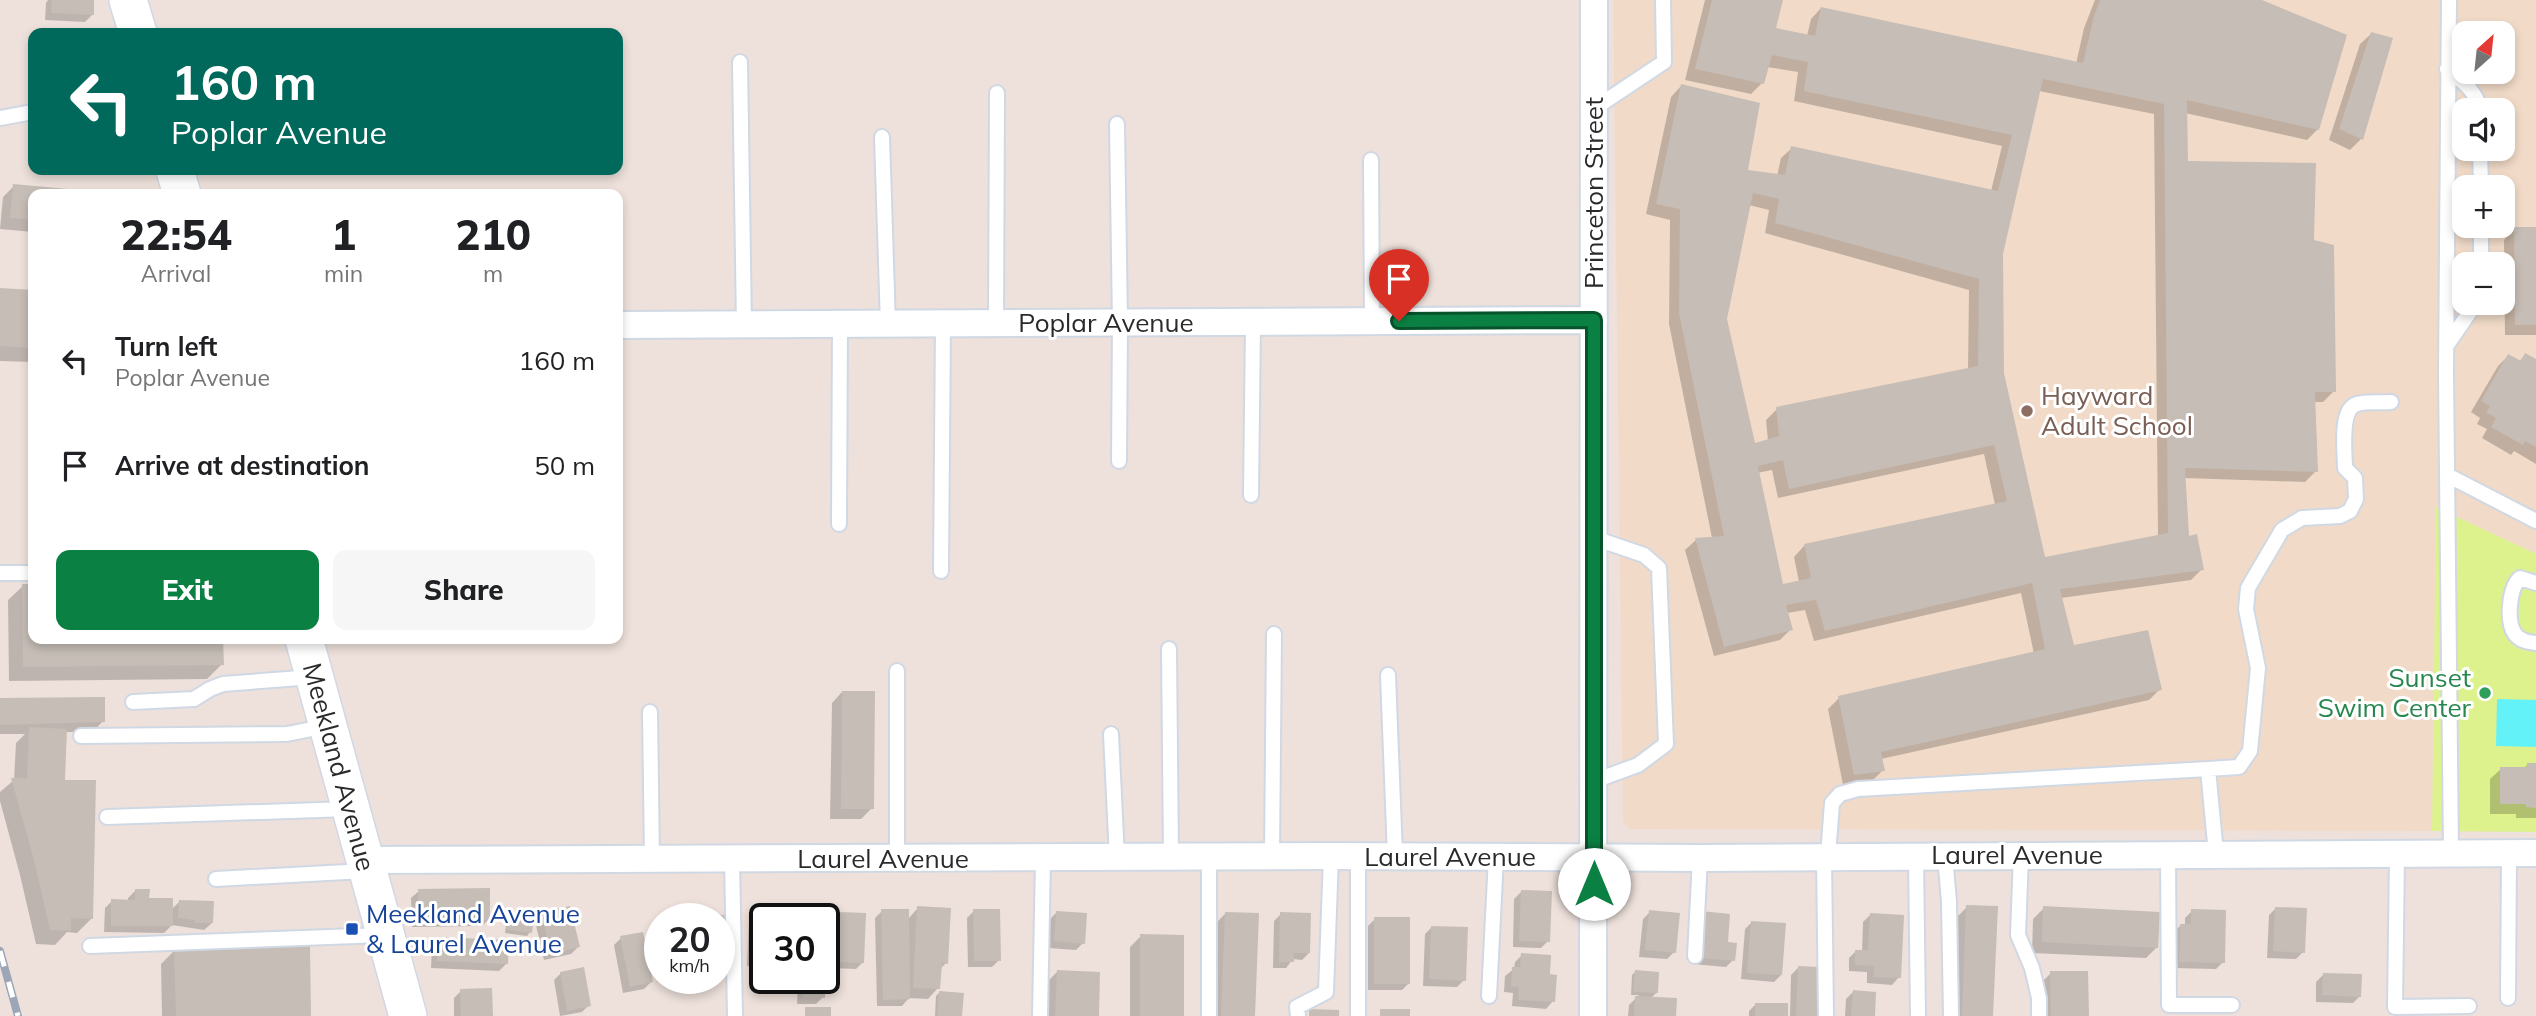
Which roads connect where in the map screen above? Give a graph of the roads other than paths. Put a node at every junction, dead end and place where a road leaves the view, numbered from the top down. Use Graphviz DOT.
graph roads {
  1 [pos="128,0"];
  2 [pos="1594,0"];
  3 [pos="1662,0"];
  4 [pos="2449,0"];
  5 [pos="136,28"];
  6 [pos="740,62"];
  7 [pos="2447,69"];
  8 [pos="997,93"];
  9 [pos="2477,98"];
  10 [pos="1595,108"];
  11 [pos="28,113"];
  12 [pos="0,118"];
  13 [pos="1117,124"];
  14 [pos="882,137"];
  15 [pos="1371,160"];
  16 [pos="2468,315"];
  17 [pos="1594,320"];
  18 [pos="1372,321"];
  19 [pos="1253,322"];
  20 [pos="1120,323"];
  21 [pos="943,324"];
  22 [pos="996,324"];
  23 [pos="623,325"];
  24 [pos="840,325"];
  25 [pos="888,325"];
  26 [pos="744,326"];
  27 [pos="2447,345"];
  28 [pos="2391,402"];
  29 [pos="1119,461"];
  30 [pos="2449,476"];
  31 [pos="1251,495"];
  32 [pos="2536,521"];
  33 [pos="839,524"];
  34 [pos="1594,538"];
  35 [pos="941,571"];
  36 [pos="0,573"];
  37 [pos="28,573"];
  38 [pos="2536,583"];
  39 [pos="1275,634"];
  40 [pos="2536,643"];
  41 [pos="305,644"];
  42 [pos="1169,649"];
  43 [pos="897,671"];
  44 [pos="1388,675"];
  45 [pos="314,677"];
  46 [pos="133,702"];
  47 [pos="650,712"];
  48 [pos="327,726"];
  49 [pos="1111,734"];
  50 [pos="80,736"];
  51 [pos="2208,769"];
  52 [pos="1594,781"];
  53 [pos="350,809"];
  54 [pos="107,817"];
  55 [pos="2397,853"];
  56 [pos="2451,853"];
  57 [pos="2509,853"];
  58 [pos="2536,853"];
  59 [pos="2216,854"];
  60 [pos="2021,855"];
  61 [pos="2168,855"];
  62 [pos="1171,856"];
  63 [pos="1272,856"];
  64 [pos="1331,856"];
  65 [pos="1395,856"];
  66 [pos="1826,856"];
  67 [pos="1916,856"];
  68 [pos="1945,856"];
  69 [pos="1358,857"];
  70 [pos="1496,857"];
  71 [pos="1594,857"];
  72 [pos="1117,858"];
  73 [pos="1209,858"];
  74 [pos="1700,858"];
  75 [pos="897,859"];
  76 [pos="1042,859"];
  77 [pos="652,860"];
  78 [pos="732,860"];
  79 [pos="365,866"];
  80 [pos="216,879"];
  81 [pos="385,935"];
  82 [pos="90,946"];
  83 [pos="1695,956"];
  84 [pos="1489,996"];
  85 [pos="2508,998"];
  86 [pos="2232,1004"];
  87 [pos="2469,1006"];
  88 [pos="408,1016"];
  89 [pos="735,1016"];
  90 [pos="1040,1016"];
  91 [pos="1209,1016"];
  92 [pos="1297,1016"];
  93 [pos="1358,1016"];
  94 [pos="1593,1016"];
  95 [pos="1825,1016"];
  96 [pos="1918,1016"];
  97 [pos="1951,1016"];
  98 [pos="2039,1016"];
  1 -- 5 [label="street"];
  2 -- 10 [label="street, Princeton Street"];
  3 -- 10 [label="lane"];
  4 -- 7 [label="lane"];
  6 -- 26 [label="lane"];
  7 -- 9 [label="lane"];
  7 -- 27 [label="lane"];
  8 -- 22 [label="lane"];
  10 -- 17 [label="street, Princeton Street"];
  11 -- 12 [label="lane"];
  13 -- 20 [label="lane"];
  14 -- 25 [label="lane"];
  15 -- 18 [label="lane"];
  16 -- 27 [label="lane"];
  17 -- 18 [label="street, Poplar Avenue"];
  17 -- 34 [label="street, Princeton Street"];
  18 -- 19 [label="street, Poplar Avenue"];
  19 -- 20 [label="street, Poplar Avenue"];
  19 -- 31 [label="lane"];
  20 -- 22 [label="street, Poplar Avenue"];
  20 -- 29 [label="lane"];
  21 -- 22 [label="street, Poplar Avenue"];
  21 -- 25 [label="street, Poplar Avenue"];
  21 -- 35 [label="lane"];
  23 -- 26 [label="street, Poplar Avenue"];
  24 -- 25 [label="street, Poplar Avenue"];
  24 -- 26 [label="street, Poplar Avenue"];
  24 -- 33 [label="lane"];
  27 -- 30 [label="lane"];
  28 -- 51 [label="lane"];
  30 -- 32 [label="lane"];
  30 -- 56 [label="lane"];
  34 -- 52 [label="street, Princeton Street"];
  34 -- 52 [label="lane"];
  36 -- 37 [label="lane"];
  38 -- 40 [label="lane"];
  39 -- 63 [label="lane"];
  41 -- 45 [label="street, Meekland Avenue"];
  42 -- 62 [label="lane"];
  43 -- 75 [label="lane"];
  44 -- 65 [label="lane"];
  45 -- 46 [label="lane"];
  45 -- 48 [label="street, Meekland Avenue"];
  47 -- 77 [label="lane"];
  48 -- 50 [label="lane"];
  48 -- 53 [label="street, Meekland Avenue"];
  49 -- 72 [label="lane"];
  51 -- 59 [label="lane"];
  51 -- 66 [label="lane"];
  52 -- 71 [label="street, Princeton Street"];
  53 -- 54 [label="lane"];
  53 -- 79 [label="street, Meekland Avenue"];
  55 -- 56 [label="street, Laurel Avenue"];
  55 -- 59 [label="street, Laurel Avenue"];
  55 -- 87 [label="lane"];
  56 -- 57 [label="street, Laurel Avenue"];
  57 -- 58 [label="street, Laurel Avenue"];
  57 -- 85 [label="lane"];
  59 -- 61 [label="street, Laurel Avenue"];
  60 -- 61 [label="street, Laurel Avenue"];
  60 -- 68 [label="street, Laurel Avenue"];
  60 -- 98 [label="lane"];
  61 -- 86 [label="lane"];
  62 -- 72 [label="street, Laurel Avenue"];
  62 -- 73 [label="street, Laurel Avenue"];
  63 -- 64 [label="street, Laurel Avenue"];
  63 -- 73 [label="street, Laurel Avenue"];
  64 -- 69 [label="street, Laurel Avenue"];
  64 -- 92 [label="lane"];
  65 -- 69 [label="street, Laurel Avenue"];
  65 -- 70 [label="street, Laurel Avenue"];
  66 -- 67 [label="street, Laurel Avenue"];
  66 -- 74 [label="street, Laurel Avenue"];
  66 -- 95 [label="lane"];
  67 -- 68 [label="street, Laurel Avenue"];
  67 -- 96 [label="lane"];
  68 -- 97 [label="lane"];
  69 -- 93 [label="lane"];
  70 -- 71 [label="street, Laurel Avenue"];
  70 -- 84 [label="lane"];
  71 -- 74 [label="street, Laurel Avenue"];
  71 -- 94 [label="street, Princeton Street"];
  72 -- 76 [label="street, Laurel Avenue"];
  73 -- 91 [label="lane"];
  74 -- 83 [label="lane"];
  75 -- 76 [label="street, Laurel Avenue"];
  75 -- 78 [label="street, Laurel Avenue"];
  76 -- 90 [label="lane"];
  77 -- 78 [label="street, Laurel Avenue"];
  77 -- 79 [label="street, Laurel Avenue"];
  78 -- 89 [label="lane"];
  79 -- 80 [label="lane"];
  79 -- 81 [label="street, Meekland Avenue"];
  81 -- 82 [label="lane"];
  81 -- 88 [label="street, Meekland Avenue"];
}
